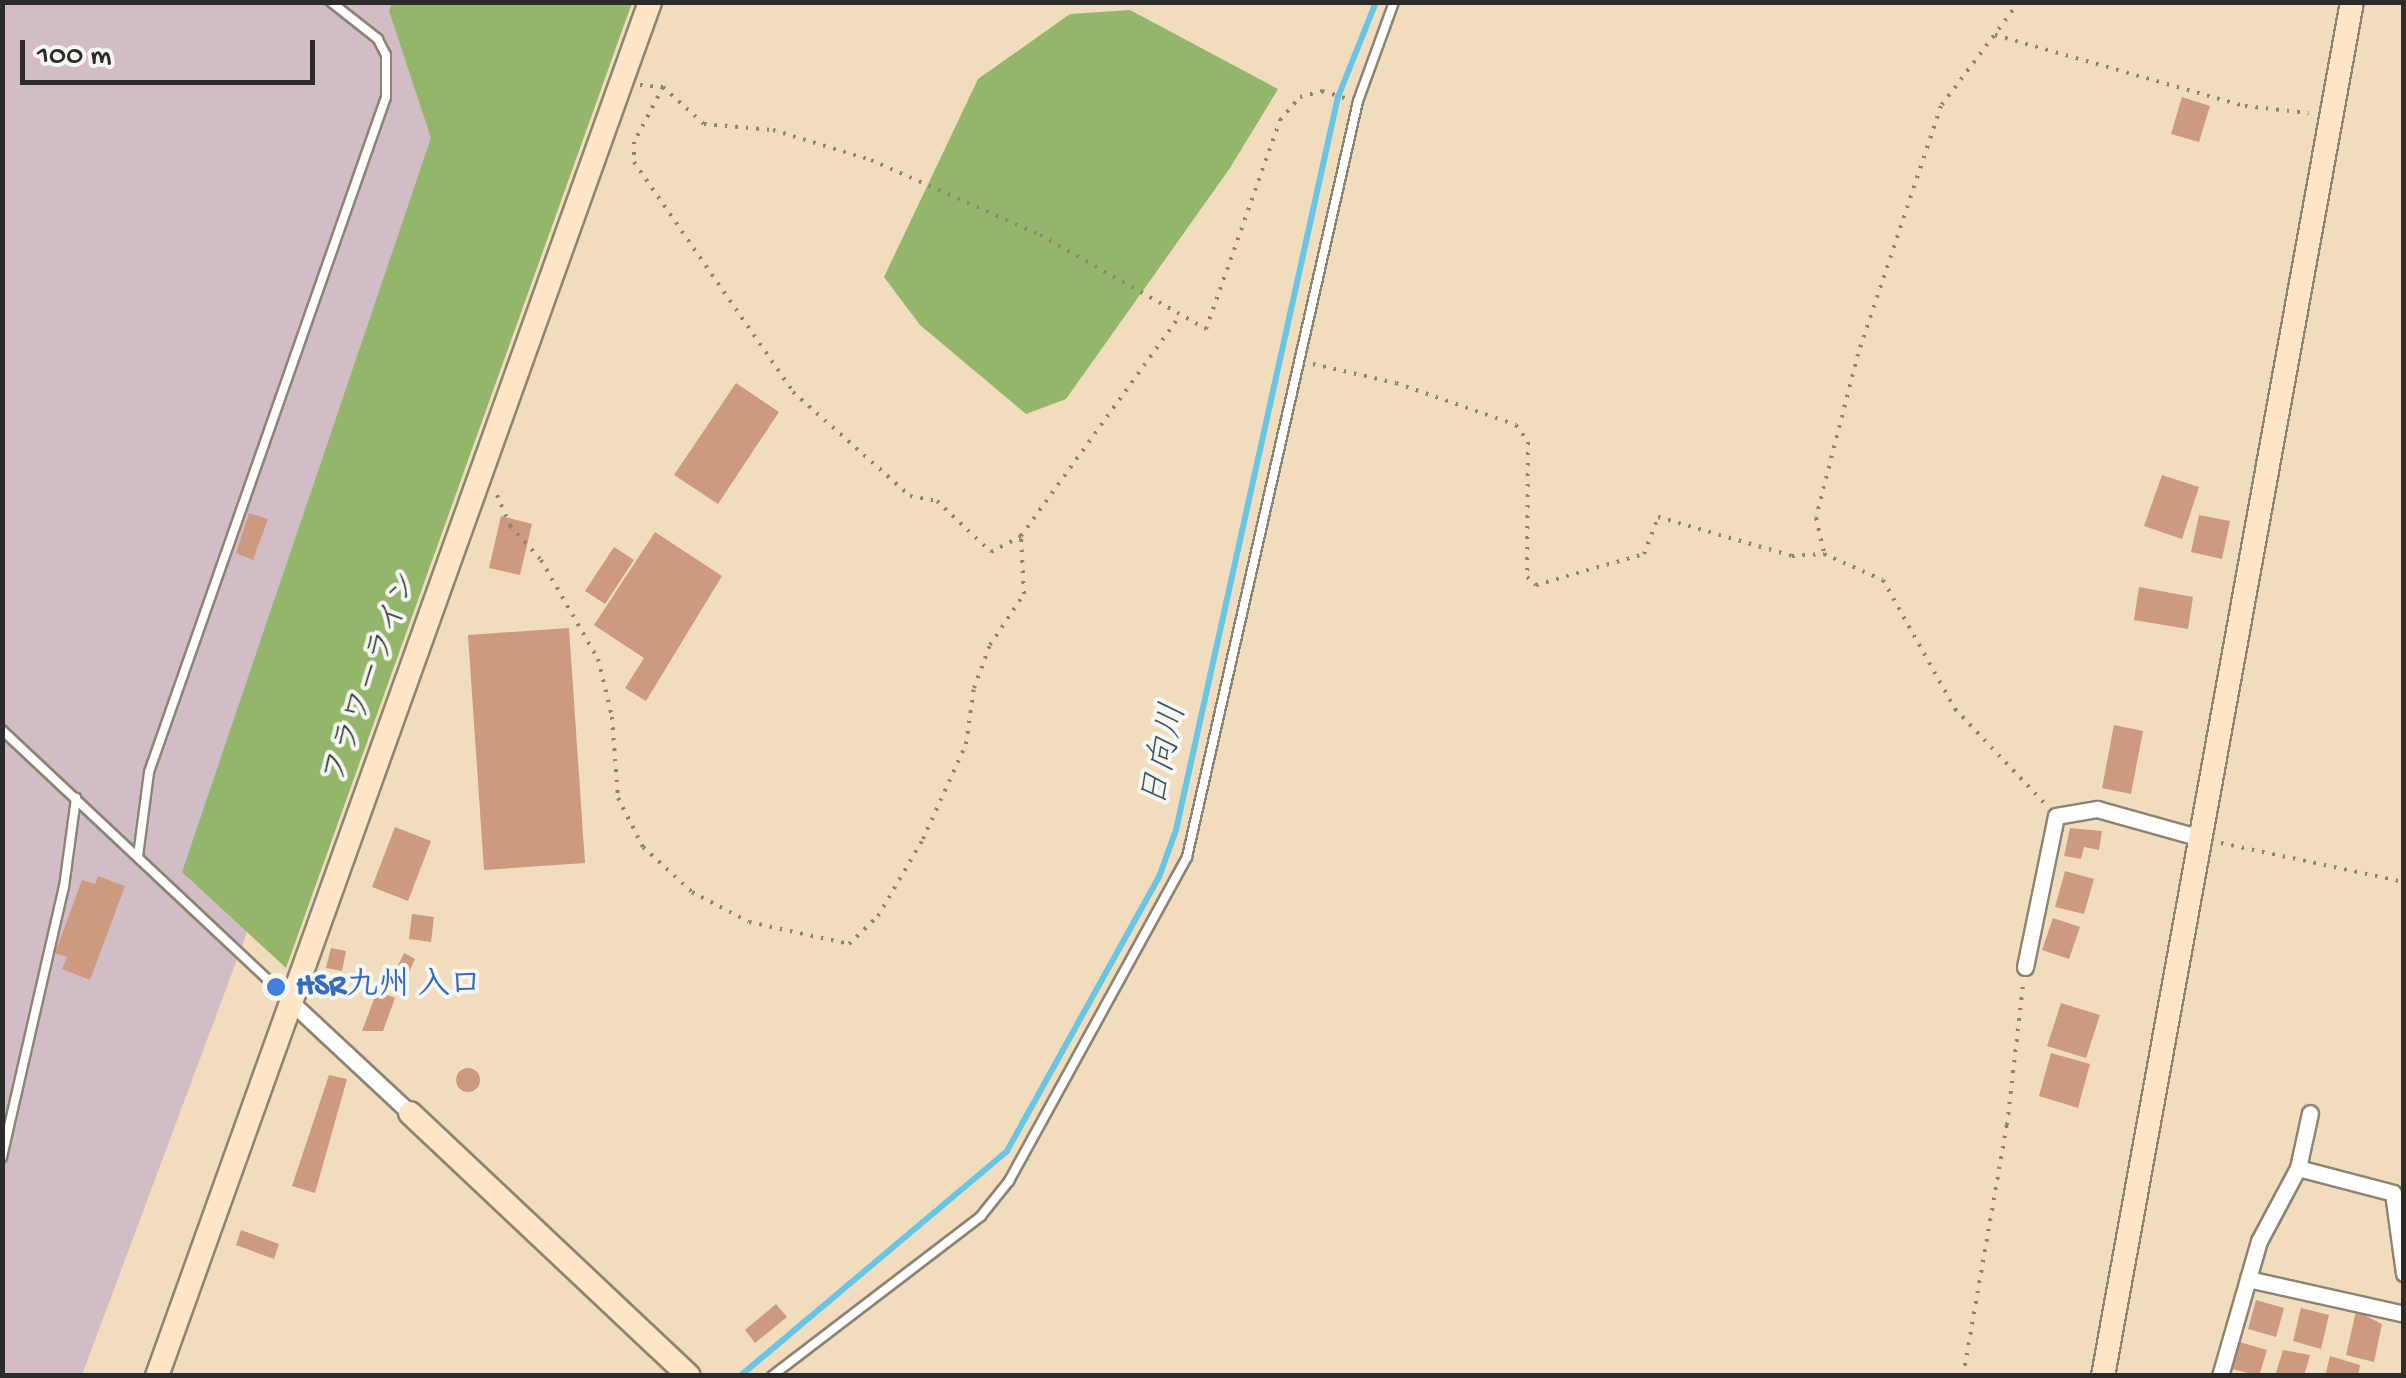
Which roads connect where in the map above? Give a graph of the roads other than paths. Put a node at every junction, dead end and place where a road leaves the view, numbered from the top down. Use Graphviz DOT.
graph roads {
  1 [pos="331,2"];
  2 [pos="650,2"];
  3 [pos="1394,2"];
  4 [pos="2352,2"];
  5 [pos="2,730"];
  6 [pos="76,798"];
  7 [pos="2197,838"];
  8 [pos="138,856"];
  9 [pos="2025,967"];
  10 [pos="292,1002"];
  11 [pos="410,1113"];
  12 [pos="2310,1114"];
  13 [pos="2,1158"];
  14 [pos="2298,1168"];
  15 [pos="2404,1273"];
  16 [pos="2248,1279"];
  17 [pos="2404,1314"];
  18 [pos="157,1376"];
  19 [pos="689,1376"];
  20 [pos="772,1376"];
  21 [pos="2104,1376"];
  22 [pos="2220,1376"];
  1 -- 8 [label="lane"];
  2 -- 10 [label="street, フラワーライン"];
  3 -- 20 [label="lane"];
  4 -- 7 [label="street"];
  5 -- 6 [label="lane"];
  6 -- 8 [label="lane"];
  6 -- 13 [label="lane"];
  7 -- 9 [label="street"];
  7 -- 21 [label="street"];
  8 -- 10 [label="lane"];
  10 -- 11 [label="street"];
  10 -- 18 [label="street, フラワーライン"];
  11 -- 19 [label="street"];
  12 -- 14 [label="street"];
  14 -- 15 [label="street"];
  14 -- 16 [label="street"];
  16 -- 17 [label="street"];
  16 -- 22 [label="street"];
}
